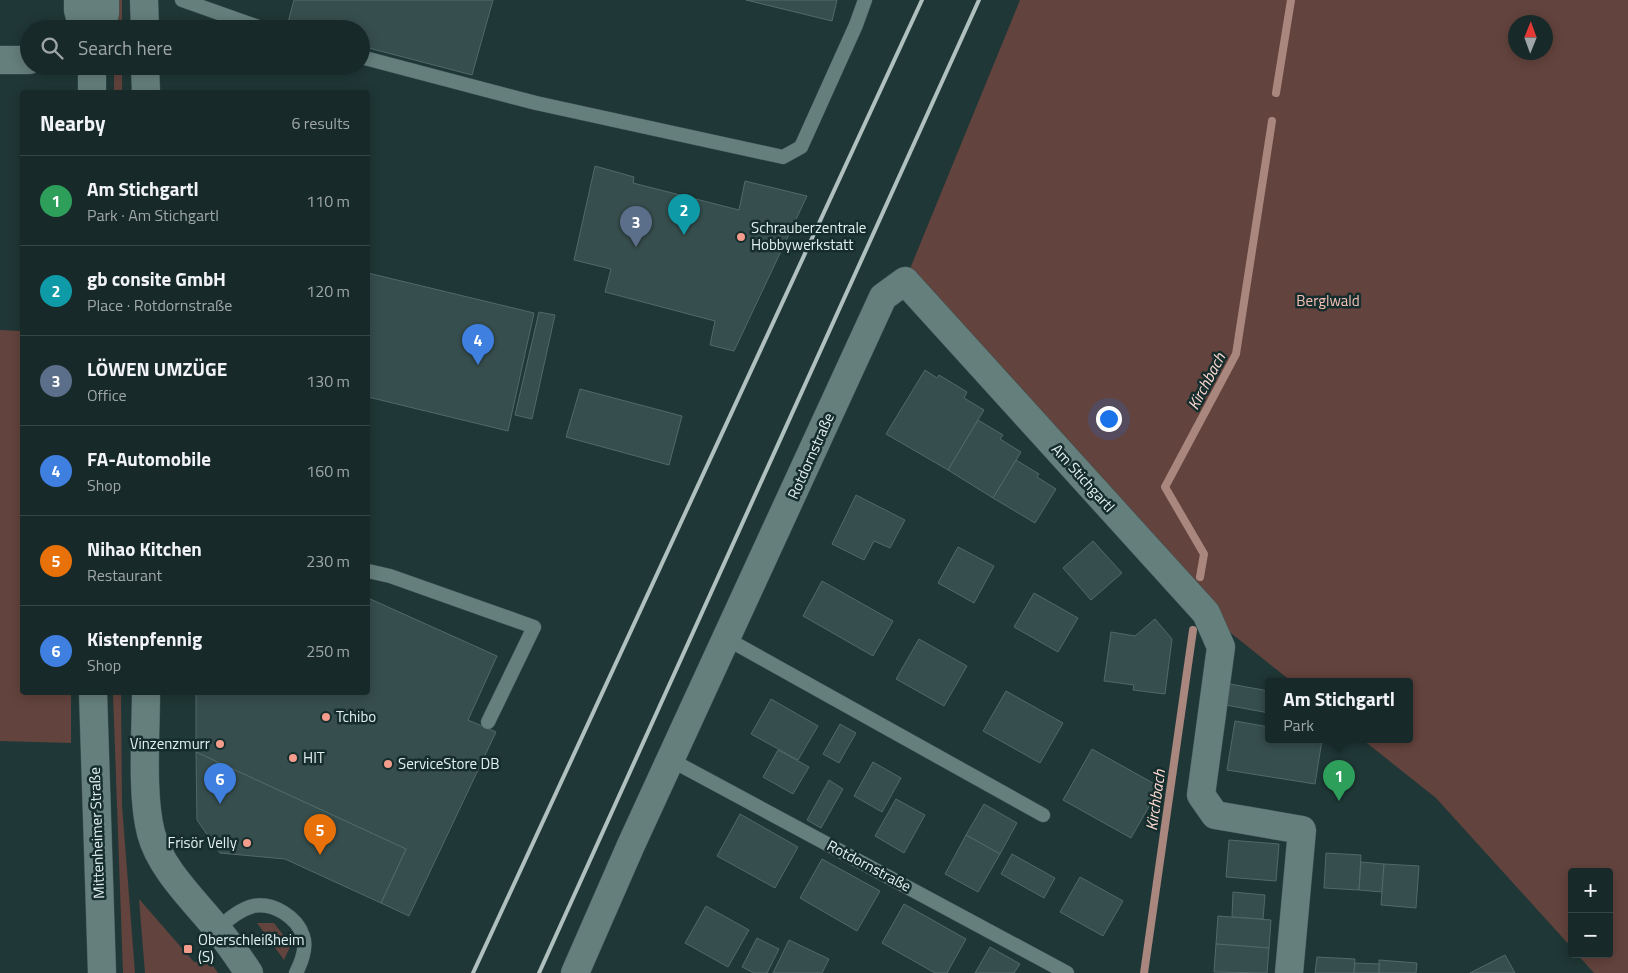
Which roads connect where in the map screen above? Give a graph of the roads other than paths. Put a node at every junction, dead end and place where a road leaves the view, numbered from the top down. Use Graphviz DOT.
graph roads {
  1 [pos="78,0"];
  2 [pos="105,0"];
  3 [pos="144,0"];
  4 [pos="182,0"];
  5 [pos="865,0"];
  6 [pos="81,20"];
  7 [pos="103,20"];
  8 [pos="145,20"];
  9 [pos="239,20"];
  10 [pos="370,59"];
  11 [pos="0,60"];
  12 [pos="20,60"];
  13 [pos="92,75"];
  14 [pos="145,75"];
  15 [pos="92,90"];
  16 [pos="146,90"];
  17 [pos="905,281"];
  18 [pos="370,571"];
  19 [pos="727,639"];
  20 [pos="93,695"];
  21 [pos="146,695"];
  22 [pos="488,722"];
  23 [pos="671,760"];
  24 [pos="1043,815"];
  25 [pos="218,929"];
  26 [pos="102,973"];
  27 [pos="249,973"];
  28 [pos="296,973"];
  29 [pos="575,973"];
  30 [pos="1067,973"];
  31 [pos="1289,973"];
  1 -- 6 [label="street"];
  2 -- 7 [label="street"];
  3 -- 8 [label="street"];
  4 -- 9 [label="lane"];
  5 -- 10 [label="lane"];
  11 -- 12 [label="street"];
  13 -- 15 [label="street"];
  14 -- 16 [label="street"];
  17 -- 19 [label="street, Rotdornstraße"];
  17 -- 31 [label="street, Am Stichgartl"];
  18 -- 22 [label="lane"];
  19 -- 23 [label="street, Rotdornstraße"];
  19 -- 24 [label="lane"];
  20 -- 26 [label="street, Mittenheimer Straße"];
  21 -- 25 [label="street"];
  23 -- 29 [label="street, Rotdornstraße"];
  23 -- 30 [label="lane, Rotdornstraße"];
  25 -- 27 [label="street"];
  25 -- 28 [label="lane"];
}
